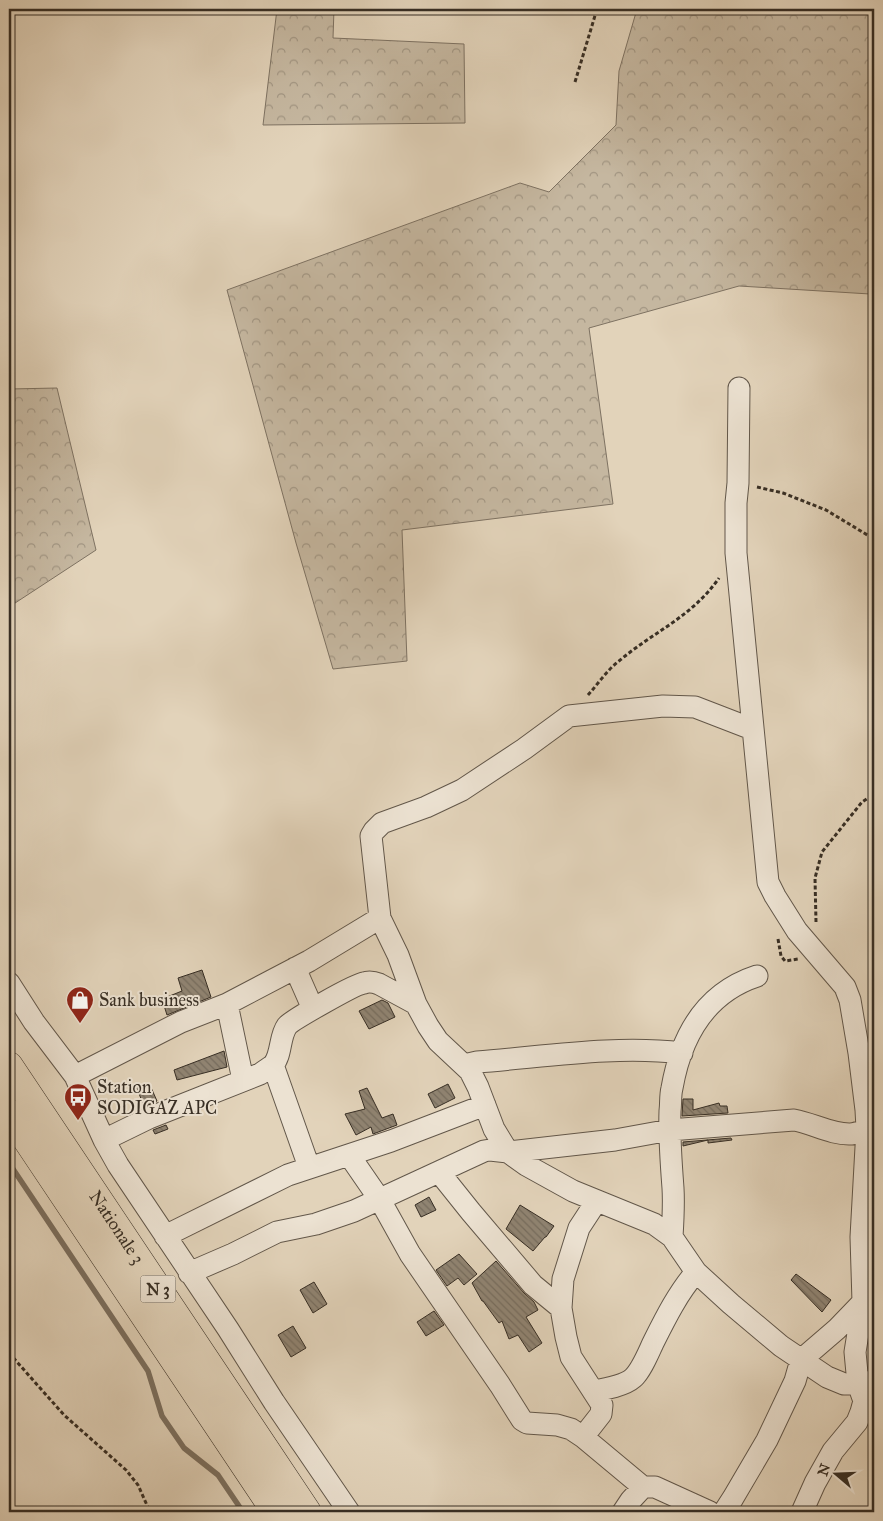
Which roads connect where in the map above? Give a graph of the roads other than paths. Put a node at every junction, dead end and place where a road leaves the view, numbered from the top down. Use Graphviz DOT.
graph roads {
  1 [pos="739,388"];
  2 [pos="752,729"];
  3 [pos="380,918"];
  4 [pos="295,968"];
  5 [pos="757,976"];
  6 [pos="9,983"];
  7 [pos="227,1004"];
  8 [pos="416,1004"];
  9 [pos="313,1009"];
  10 [pos="682,1053"];
  11 [pos="867,1053"];
  12 [pos="273,1065"];
  13 [pos="464,1065"];
  14 [pos="9,1066"];
  15 [pos="75,1076"];
  16 [pos="869,1078"];
  17 [pos="243,1080"];
  18 [pos="484,1105"];
  19 [pos="9,1113"];
  20 [pos="871,1129"];
  21 [pos="670,1130"];
  22 [pos="104,1140"];
  23 [pos="508,1152"];
  24 [pos="349,1154"];
  25 [pos="309,1167"];
  26 [pos="439,1172"];
  27 [pos="869,1192"];
  28 [pos="380,1200"];
  29 [pos="596,1202"];
  30 [pos="165,1236"];
  31 [pos="672,1237"];
  32 [pos="189,1272"];
  33 [pos="696,1272"];
  34 [pos="863,1302"];
  35 [pos="561,1308"];
  36 [pos="801,1360"];
  37 [pos="866,1383"];
  38 [pos="593,1391"];
  39 [pos="583,1437"];
  40 [pos="643,1487"];
  41 [pos="276,1512"];
  42 [pos="307,1512"];
  43 [pos="349,1512"];
  44 [pos="623,1512"];
  45 [pos="710,1512"];
  46 [pos="724,1512"];
  47 [pos="802,1512"];
  1 -- 2 [label="street"];
  2 -- 3 [label="street"];
  2 -- 11 [label="street"];
  3 -- 4 [label="street"];
  3 -- 8 [label="street"];
  4 -- 7 [label="street"];
  4 -- 9 [label="street"];
  5 -- 10 [label="street"];
  6 -- 15 [label="street"];
  7 -- 15 [label="street"];
  7 -- 17 [label="street"];
  8 -- 9 [label="street"];
  8 -- 13 [label="street"];
  9 -- 12 [label="street"];
  10 -- 13 [label="street"];
  10 -- 21 [label="street"];
  11 -- 16 [label="street"];
  12 -- 17 [label="street"];
  12 -- 25 [label="street"];
  13 -- 18 [label="street"];
  14 -- 42 [label="main road, Nationale 3 / N 3"];
  15 -- 22 [label="street"];
  16 -- 20 [label="street"];
  17 -- 22 [label="street"];
  18 -- 23 [label="street"];
  18 -- 24 [label="street"];
  19 -- 41 [label="main road, Nationale 3 / N 3"];
  20 -- 21 [label="street"];
  20 -- 27 [label="street"];
  21 -- 23 [label="street"];
  21 -- 31 [label="street"];
  22 -- 30 [label="street"];
  23 -- 26 [label="street"];
  23 -- 29 [label="street"];
  24 -- 25 [label="street"];
  24 -- 28 [label="street"];
  25 -- 30 [label="street"];
  26 -- 28 [label="street"];
  26 -- 35 [label="street"];
  27 -- 34 [label="street"];
  28 -- 32 [label="street"];
  28 -- 39 [label="street"];
  29 -- 31 [label="street"];
  29 -- 35 [label="street"];
  30 -- 32 [label="street"];
  31 -- 33 [label="street"];
  32 -- 43 [label="street"];
  33 -- 36 [label="street"];
  33 -- 38 [label="street"];
  34 -- 36 [label="street"];
  34 -- 37 [label="street"];
  35 -- 38 [label="street"];
  36 -- 37 [label="street"];
  36 -- 46 [label="street"];
  37 -- 47 [label="street"];
  38 -- 39 [label="street"];
  39 -- 40 [label="street"];
  40 -- 44 [label="street"];
  40 -- 45 [label="street"];
}
